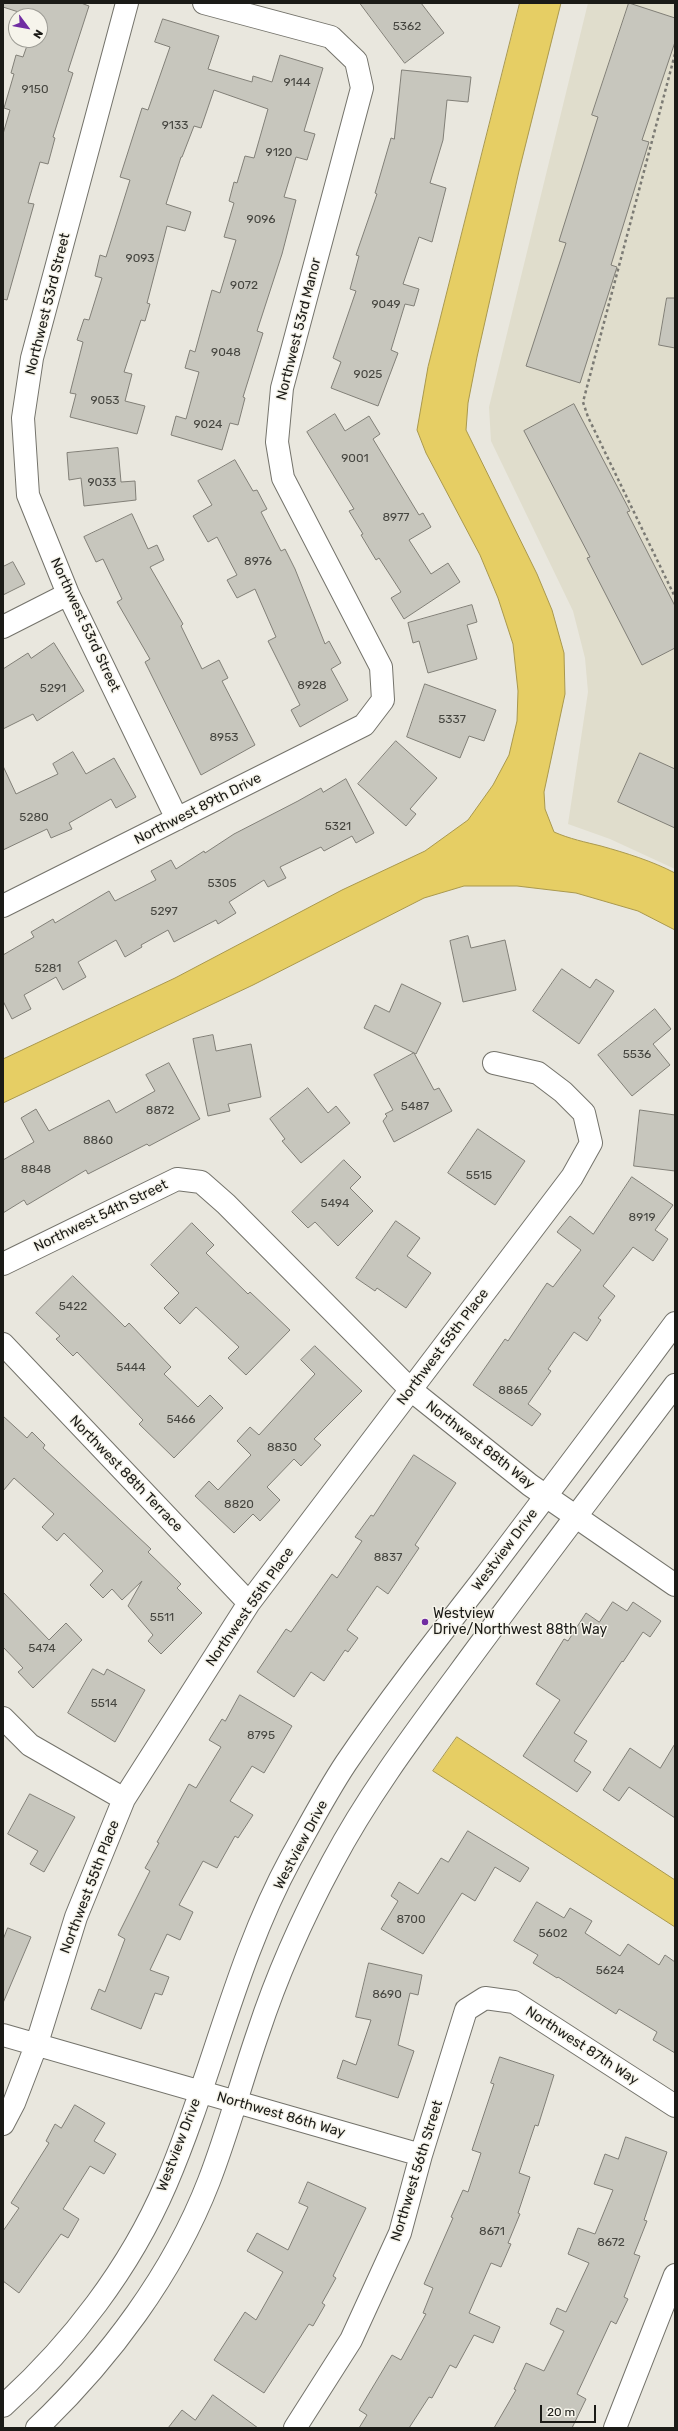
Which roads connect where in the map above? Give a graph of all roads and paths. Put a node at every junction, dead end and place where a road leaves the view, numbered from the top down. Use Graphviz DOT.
graph roads {
  1 [pos="127,3"];
  2 [pos="204,3"];
  3 [pos="675,54"];
  4 [pos="68,594"];
  5 [pos="675,597"];
  6 [pos="3,627"];
  7 [pos="383,700"];
  8 [pos="177,819"];
  9 [pos="3,906"];
  10 [pos="494,1063"];
  11 [pos="200,1182"];
  12 [pos="3,1264"];
  13 [pos="675,1323"];
  14 [pos="3,1344"];
  15 [pos="675,1385"];
  16 [pos="411,1390"];
  17 [pos="546,1496"];
  18 [pos="577,1517"];
  19 [pos="675,1585"];
  20 [pos="250,1603"];
  21 [pos="3,1718"];
  22 [pos="124,1799"];
  23 [pos="485,1998"];
  24 [pos="3,2035"];
  25 [pos="36,2044"];
  26 [pos="200,2091"];
  27 [pos="235,2102"];
  28 [pos="675,2106"];
  29 [pos="3,2124"];
  30 [pos="421,2155"];
  31 [pos="675,2275"];
  32 [pos="3,2406"];
  33 [pos="37,2428"];
  34 [pos="296,2428"];
  35 [pos="615,2428"];
  1 -- 4 [label="street, Northwest 53rd Street"];
  2 -- 7 [label="street, Northwest 53rd Manor"];
  3 -- 5 [label="path"];
  4 -- 6 [label="street"];
  4 -- 8 [label="street, Northwest 53rd Street"];
  7 -- 8 [label="street, Northwest 89th Drive"];
  8 -- 9 [label="street, Northwest 89th Drive"];
  10 -- 16 [label="street, Northwest 55th Place"];
  11 -- 12 [label="street, Northwest 54th Street"];
  11 -- 16 [label="street, Northwest 88th Way"];
  13 -- 17 [label="street, Westview Drive"];
  14 -- 20 [label="street, Northwest 88th Terrace"];
  15 -- 18 [label="street"];
  16 -- 17 [label="street, Northwest 88th Way"];
  16 -- 20 [label="street, Northwest 55th Place"];
  17 -- 18 [label="street, Northwest 88th Way"];
  17 -- 26 [label="street, Westview Drive"];
  18 -- 19 [label="street, Northwest 88th Way"];
  18 -- 27 [label="street"];
  20 -- 22 [label="street, Northwest 55th Place"];
  21 -- 22 [label="street"];
  22 -- 25 [label="street, Northwest 55th Place"];
  23 -- 28 [label="street, Northwest 87th Way"];
  23 -- 30 [label="street, Northwest 56th Street"];
  24 -- 25 [label="street, Northwest 86th Way"];
  25 -- 26 [label="street, Northwest 86th Way"];
  25 -- 29 [label="street, Northwest 55th Place"];
  26 -- 27 [label="street, Northwest 86th Way"];
  26 -- 32 [label="street, Westview Drive"];
  27 -- 30 [label="street, Northwest 86th Way"];
  27 -- 33 [label="street"];
  30 -- 34 [label="street, Northwest 56th Street"];
  31 -- 35 [label="street"];
}
